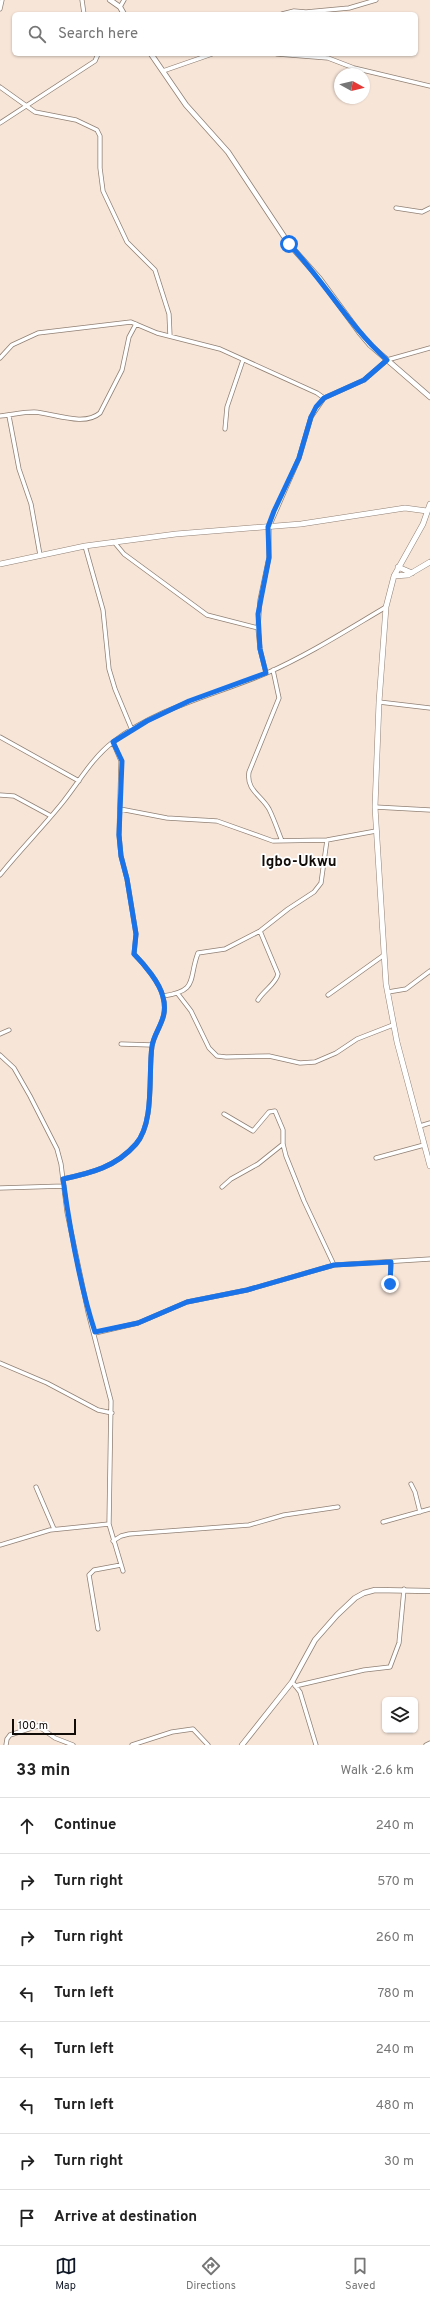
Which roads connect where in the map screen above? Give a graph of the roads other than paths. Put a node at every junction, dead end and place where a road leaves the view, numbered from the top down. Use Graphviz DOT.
graph roads {
  1 [pos="2,0"];
  2 [pos="82,0"];
  3 [pos="110,0"];
  4 [pos="124,0"];
  5 [pos="376,0"];
  6 [pos="120,7"];
  7 [pos="0,9"];
  8 [pos="84,12"];
  9 [pos="123,12"];
  10 [pos="290,12"];
  11 [pos="306,12"];
  12 [pos="306,12"];
  13 [pos="97,56"];
  14 [pos="152,56"];
  15 [pos="206,56"];
  16 [pos="302,56"];
  17 [pos="162,71"];
  18 [pos="430,86"];
  19 [pos="0,87"];
  20 [pos="26,106"];
  21 [pos="0,123"];
  22 [pos="396,208"];
  23 [pos="430,208"];
  24 [pos="136,324"];
  25 [pos="170,336"];
  26 [pos="430,348"];
  27 [pos="0,358"];
  28 [pos="243,360"];
  29 [pos="387,360"];
  30 [pos="430,397"];
  31 [pos="324,398"];
  32 [pos="0,416"];
  33 [pos="9,416"];
  34 [pos="225,429"];
  35 [pos="430,504"];
  36 [pos="427,511"];
  37 [pos="268,527"];
  38 [pos="114,542"];
  39 [pos="85,546"];
  40 [pos="40,555"];
  41 [pos="430,562"];
  42 [pos="0,564"];
  43 [pos="398,567"];
  44 [pos="412,573"];
  45 [pos="394,576"];
  46 [pos="386,607"];
  47 [pos="258,628"];
  48 [pos="274,670"];
  49 [pos="266,673"];
  50 [pos="379,702"];
  51 [pos="430,708"];
  52 [pos="132,730"];
  53 [pos="0,737"];
  54 [pos="113,742"];
  55 [pos="79,781"];
  56 [pos="0,795"];
  57 [pos="375,808"];
  58 [pos="120,809"];
  59 [pos="430,810"];
  60 [pos="51,816"];
  61 [pos="376,831"];
  62 [pos="327,840"];
  63 [pos="282,841"];
  64 [pos="0,875"];
  65 [pos="260,931"];
  66 [pos="384,955"];
  67 [pos="430,971"];
  68 [pos="428,976"];
  69 [pos="388,992"];
  70 [pos="178,994"];
  71 [pos="328,995"];
  72 [pos="163,996"];
  73 [pos="258,1000"];
  74 [pos="393,1025"];
  75 [pos="9,1030"];
  76 [pos="0,1034"];
  77 [pos="121,1044"];
  78 [pos="152,1045"];
  79 [pos="0,1055"];
  80 [pos="224,1114"];
  81 [pos="430,1123"];
  82 [pos="420,1126"];
  83 [pos="283,1144"];
  84 [pos="424,1145"];
  85 [pos="376,1158"];
  86 [pos="430,1166"];
  87 [pos="63,1179"];
  88 [pos="64,1186"];
  89 [pos="222,1187"];
  90 [pos="0,1188"];
  91 [pos="430,1260"];
  92 [pos="391,1262"];
  93 [pos="334,1265"];
  94 [pos="390,1284"];
  95 [pos="95,1332"];
  96 [pos="0,1363"];
  97 [pos="112,1413"];
  98 [pos="411,1484"];
  99 [pos="36,1487"];
  100 [pos="338,1507"];
  101 [pos="430,1509"];
  102 [pos="420,1512"];
  103 [pos="383,1522"];
  104 [pos="109,1524"];
  105 [pos="54,1529"];
  106 [pos="113,1540"];
  107 [pos="0,1545"];
  108 [pos="121,1565"];
  109 [pos="123,1571"];
  110 [pos="404,1589"];
  111 [pos="430,1591"];
  112 [pos="98,1629"];
  113 [pos="294,1684"];
  114 [pos="44,1724"];
  115 [pos="38,1726"];
  116 [pos="430,1743"];
  117 [pos="6,1745"];
  118 [pos="72,1745"];
  119 [pos="132,1745"];
  120 [pos="208,1745"];
  121 [pos="242,1745"];
  122 [pos="316,1745"];
  123 [pos="426,1745"];
  1 -- 7 [label="street"];
  2 -- 8 [label="street"];
  3 -- 6 [label="street"];
  4 -- 6 [label="street"];
  5 -- 12 [label="street"];
  6 -- 9 [label="street"];
  10 -- 11 [label="street"];
  13 -- 20 [label="street"];
  14 -- 17 [label="street"];
  15 -- 17 [label="street"];
  16 -- 18 [label="street"];
  17 -- 29 [label="street"];
  19 -- 20 [label="street"];
  20 -- 21 [label="street"];
  20 -- 25 [label="street"];
  22 -- 23 [label="street"];
  24 -- 25 [label="street"];
  24 -- 27 [label="street"];
  24 -- 33 [label="street"];
  25 -- 28 [label="street"];
  26 -- 29 [label="street"];
  28 -- 31 [label="street"];
  28 -- 34 [label="street"];
  29 -- 30 [label="street"];
  29 -- 31 [label="street"];
  31 -- 37 [label="street"];
  32 -- 33 [label="street"];
  33 -- 40 [label="street"];
  35 -- 36 [label="main road"];
  36 -- 37 [label="main road"];
  36 -- 43 [label="main road"];
  37 -- 38 [label="main road"];
  37 -- 47 [label="street"];
  38 -- 39 [label="main road"];
  38 -- 47 [label="street"];
  39 -- 40 [label="main road"];
  39 -- 52 [label="street"];
  40 -- 42 [label="main road"];
  41 -- 44 [label="main road"];
  43 -- 44 [label="main road"];
  43 -- 45 [label="main road"];
  44 -- 45 [label="main road"];
  45 -- 46 [label="main road"];
  46 -- 48 [label="street"];
  46 -- 50 [label="main road"];
  47 -- 49 [label="street"];
  48 -- 49 [label="street"];
  48 -- 63 [label="street"];
  49 -- 52 [label="street"];
  50 -- 51 [label="street"];
  50 -- 57 [label="main road"];
  52 -- 54 [label="street"];
  53 -- 55 [label="street"];
  54 -- 55 [label="street"];
  54 -- 58 [label="street"];
  55 -- 60 [label="street"];
  56 -- 60 [label="street"];
  57 -- 59 [label="street"];
  57 -- 61 [label="main road"];
  58 -- 63 [label="street"];
  58 -- 72 [label="street"];
  60 -- 64 [label="street"];
  61 -- 62 [label="street"];
  61 -- 66 [label="main road"];
  62 -- 63 [label="street"];
  62 -- 65 [label="street"];
  65 -- 70 [label="street"];
  65 -- 73 [label="street"];
  66 -- 69 [label="main road"];
  66 -- 71 [label="street"];
  67 -- 68 [label="street"];
  68 -- 69 [label="street"];
  69 -- 74 [label="main road"];
  70 -- 72 [label="street"];
  70 -- 74 [label="street"];
  72 -- 78 [label="street"];
  74 -- 82 [label="main road"];
  75 -- 76 [label="street"];
  77 -- 78 [label="street"];
  78 -- 87 [label="street"];
  79 -- 87 [label="street"];
  80 -- 83 [label="street"];
  81 -- 82 [label="street"];
  82 -- 84 [label="main road"];
  83 -- 89 [label="street"];
  83 -- 93 [label="street"];
  84 -- 85 [label="street"];
  84 -- 86 [label="main road"];
  87 -- 88 [label="street"];
  88 -- 90 [label="street"];
  88 -- 95 [label="street"];
  91 -- 92 [label="street"];
  92 -- 93 [label="street"];
  92 -- 94 [label="street"];
  93 -- 95 [label="street"];
  95 -- 97 [label="street"];
  96 -- 97 [label="street"];
  97 -- 104 [label="street"];
  98 -- 102 [label="street"];
  99 -- 105 [label="street"];
  100 -- 106 [label="street"];
  101 -- 102 [label="street"];
  102 -- 103 [label="street"];
  104 -- 105 [label="street"];
  104 -- 106 [label="street"];
  105 -- 107 [label="street"];
  106 -- 108 [label="street"];
  108 -- 109 [label="street"];
  108 -- 112 [label="street"];
  110 -- 111 [label="street"];
  110 -- 113 [label="street"];
  110 -- 113 [label="street"];
  113 -- 121 [label="street"];
  113 -- 122 [label="street"];
  114 -- 115 [label="street"];
  115 -- 117 [label="street"];
  115 -- 118 [label="street"];
  116 -- 123 [label="street"];
  119 -- 120 [label="street"];
}
